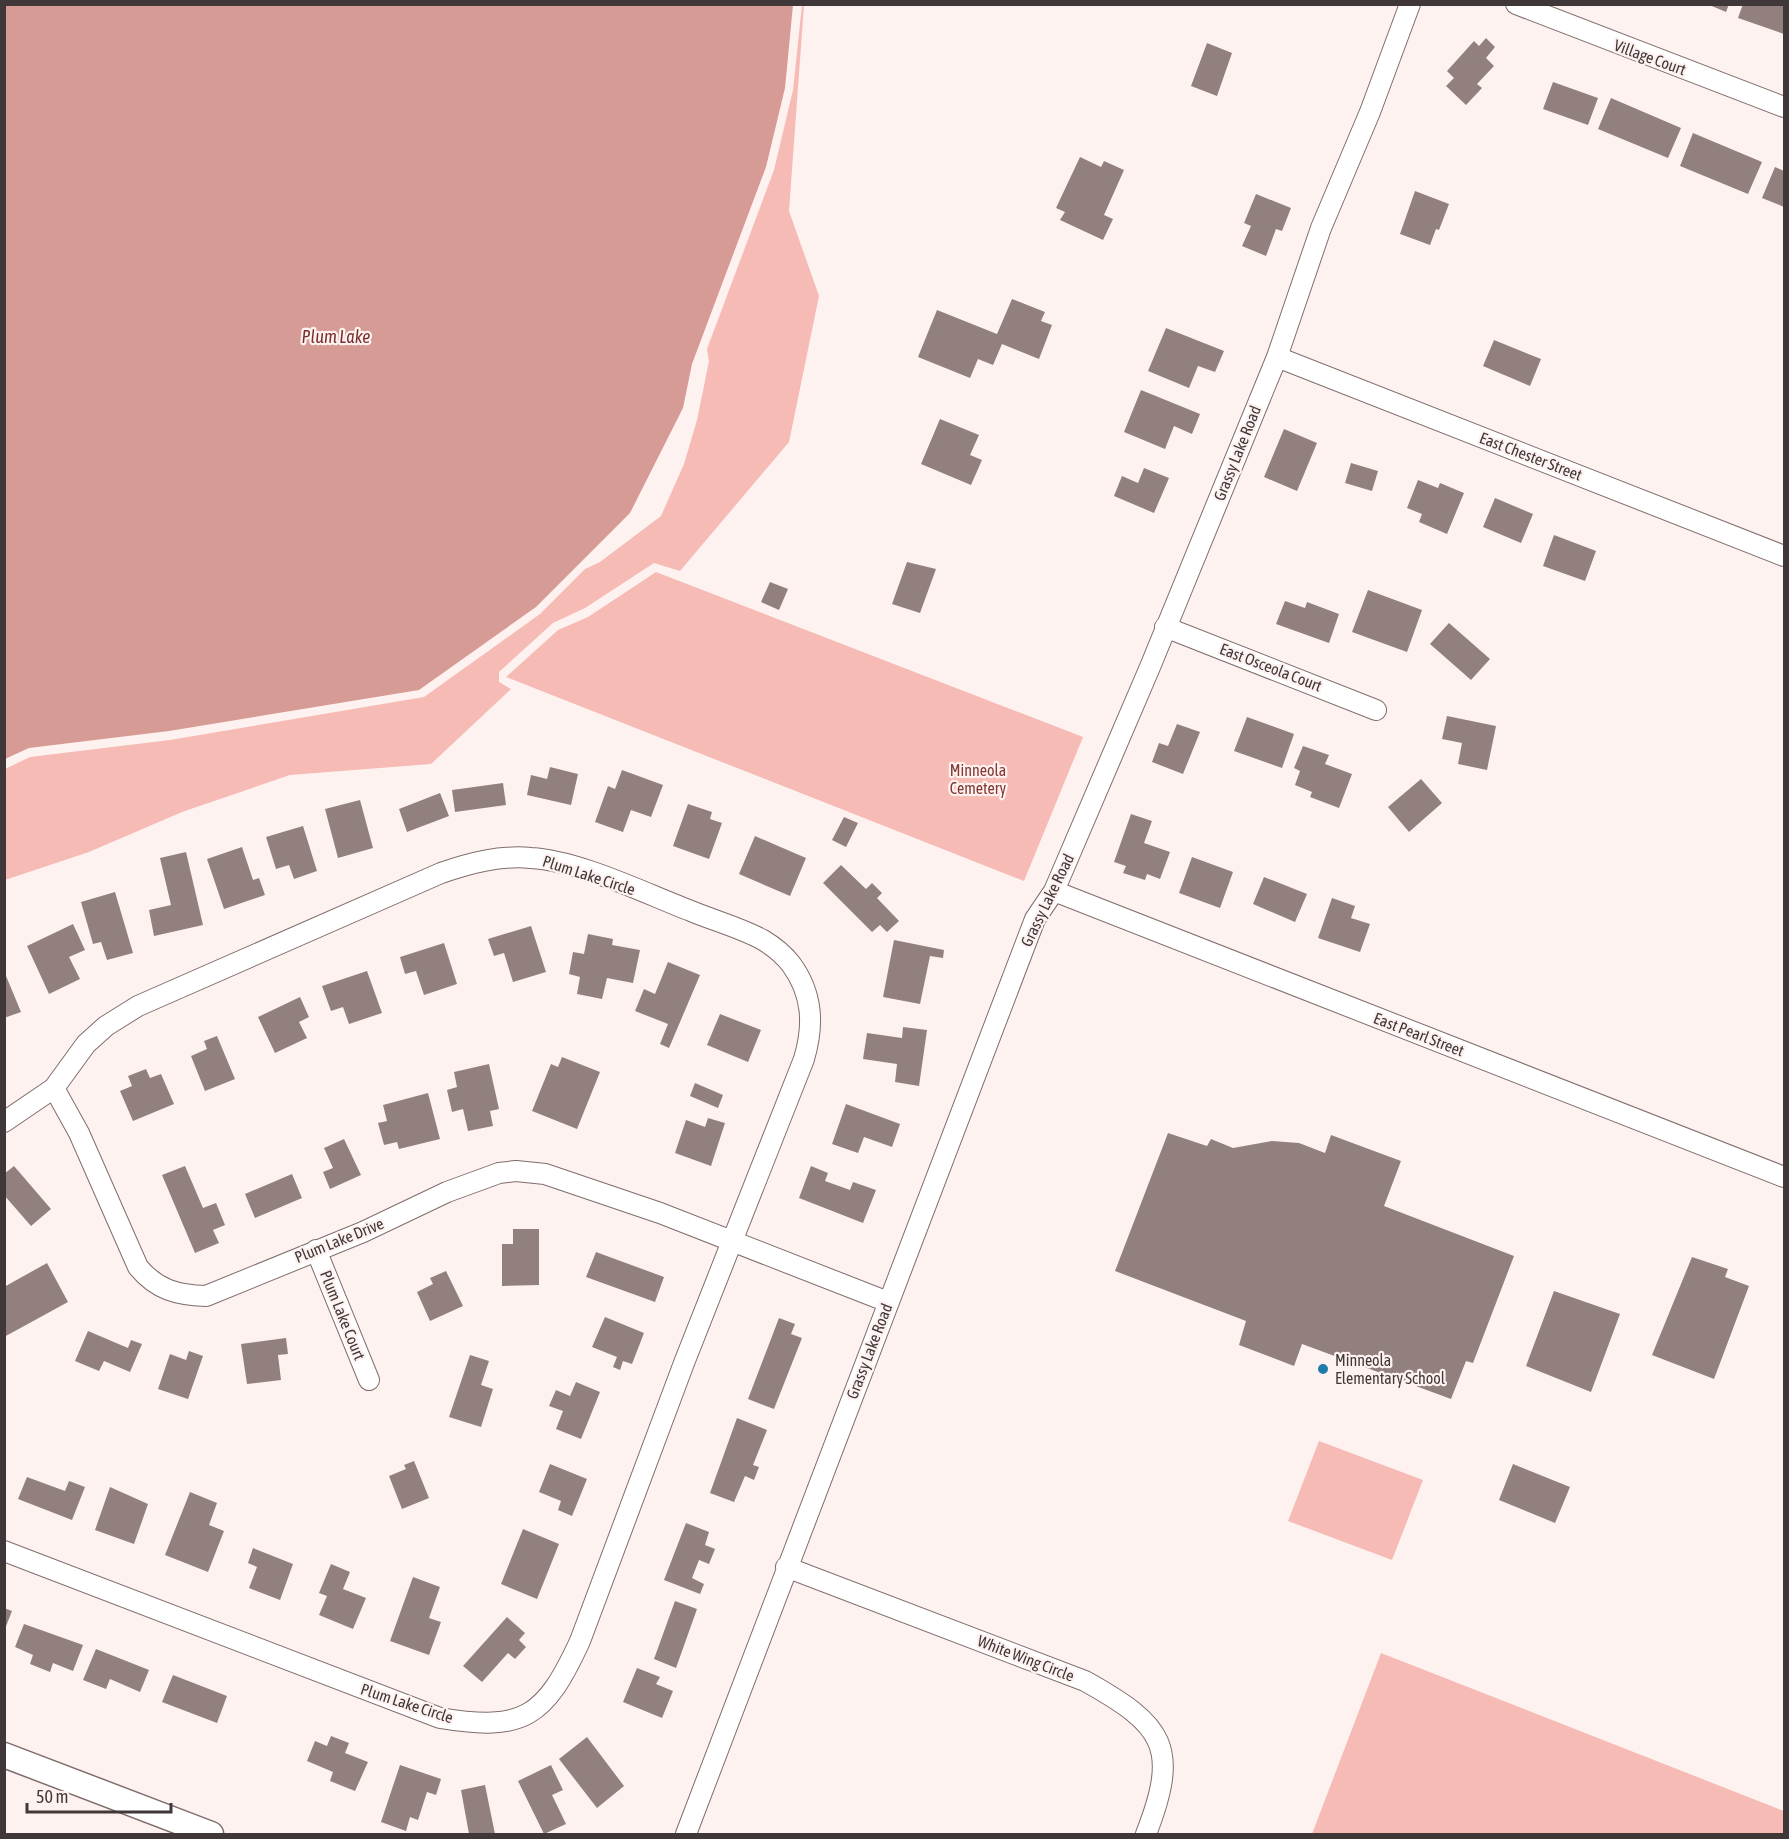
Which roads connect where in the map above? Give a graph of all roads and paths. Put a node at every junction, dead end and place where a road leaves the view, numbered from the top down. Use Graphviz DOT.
graph roads {
  1 [pos="1410,4"];
  2 [pos="1516,4"];
  3 [pos="1785,107"];
  4 [pos="1277,357"];
  5 [pos="1785,556"];
  6 [pos="1165,627"];
  7 [pos="1376,710"];
  8 [pos="1054,891"];
  9 [pos="54,1088"];
  10 [pos="4,1122"];
  11 [pos="1785,1177"];
  12 [pos="733,1241"];
  13 [pos="316,1250"];
  14 [pos="888,1302"];
  15 [pos="369,1380"];
  16 [pos="4,1551"];
  17 [pos="786,1567"];
  18 [pos="4,1755"];
  19 [pos="211,1834"];
  20 [pos="686,1834"];
  21 [pos="1146,1834"];
  1 -- 4 [label="street, Grassy Lake Road"];
  2 -- 3 [label="street, Village Court"];
  4 -- 5 [label="street, East Chester Street"];
  4 -- 6 [label="street, Grassy Lake Road"];
  6 -- 7 [label="street, East Osceola Court"];
  6 -- 8 [label="street, Grassy Lake Road"];
  8 -- 11 [label="street, East Pearl Street"];
  8 -- 14 [label="street, Grassy Lake Road"];
  9 -- 10 [label="street, Plum Lake Circle"];
  9 -- 12 [label="street, Plum Lake Circle"];
  9 -- 13 [label="street, Plum Lake Drive"];
  12 -- 13 [label="street, Plum Lake Drive"];
  12 -- 14 [label="street"];
  12 -- 16 [label="street, Plum Lake Circle"];
  13 -- 15 [label="street, Plum Lake Court"];
  14 -- 17 [label="street, Grassy Lake Road"];
  17 -- 20 [label="street, Grassy Lake Road"];
  17 -- 21 [label="street, White Wing Circle"];
  18 -- 19 [label="street"];
}
